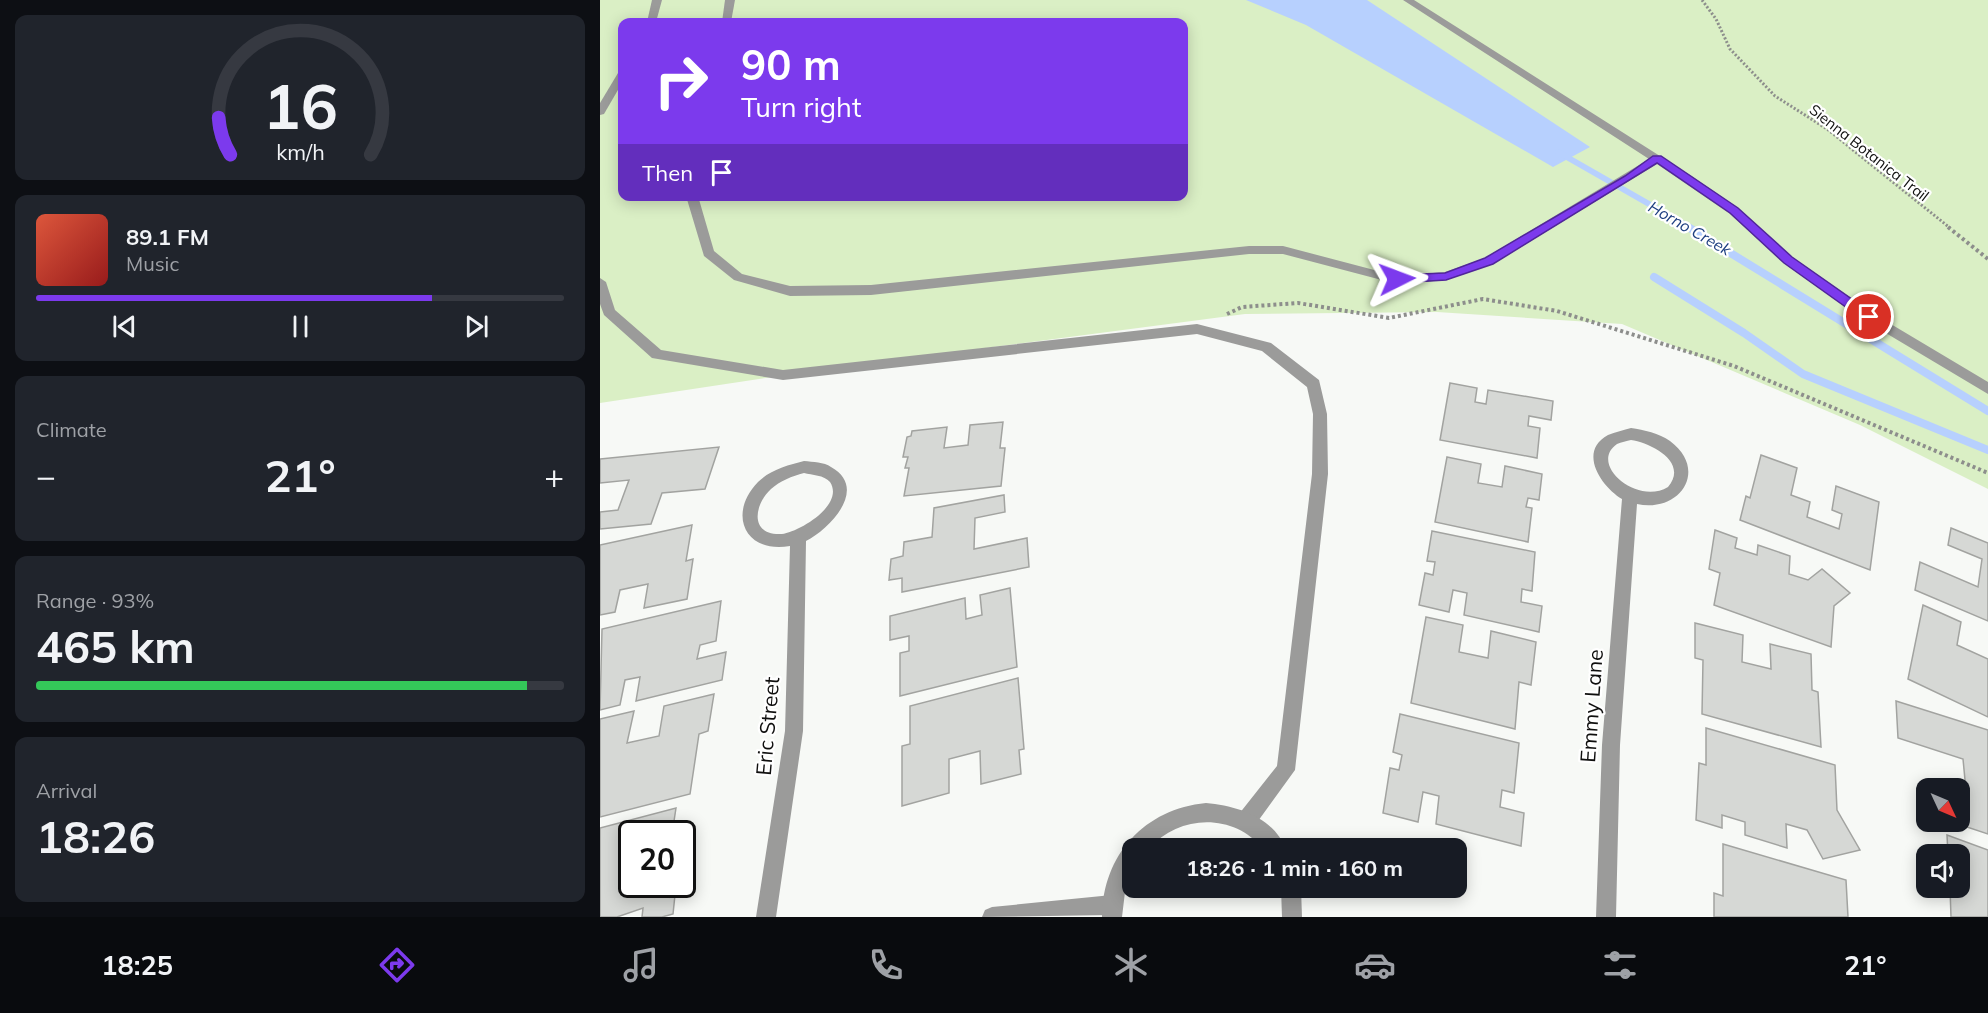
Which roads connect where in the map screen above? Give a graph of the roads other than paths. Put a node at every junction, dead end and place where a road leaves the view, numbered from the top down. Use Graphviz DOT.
graph roads {
  1 [pos="657,0"];
  2 [pos="730,0"];
  3 [pos="1408,0"];
  4 [pos="652,18"];
  5 [pos="728,18"];
  6 [pos="618,82"];
  7 [pos="600,112"];
  8 [pos="1657,159"];
  9 [pos="693,201"];
  10 [pos="600,282"];
  11 [pos="1988,389"];
  12 [pos="1630,498"];
  13 [pos="798,538"];
  14 [pos="1246,821"];
  15 [pos="1148,838"];
  16 [pos="1268,838"];
  17 [pos="1122,870"];
  18 [pos="1291,898"];
  19 [pos="1112,911"];
  20 [pos="765,917"];
  21 [pos="992,917"];
  22 [pos="1292,917"];
  23 [pos="1606,917"];
  1 -- 4 [label="street"];
  2 -- 5 [label="street"];
  3 -- 8 [label="street"];
  6 -- 7 [label="street"];
  8 -- 9 [label="street"];
  8 -- 11 [label="street"];
  10 -- 14 [label="street"];
  12 -- 12 [label="street"];
  12 -- 23 [label="street, Emmy Lane"];
  13 -- 13 [label="street"];
  13 -- 20 [label="street, Eric Street"];
  14 -- 15 [label="street"];
  14 -- 16 [label="street"];
  17 -- 19 [label="street"];
  18 -- 22 [label="street"];
  19 -- 21 [label="street"];
}
